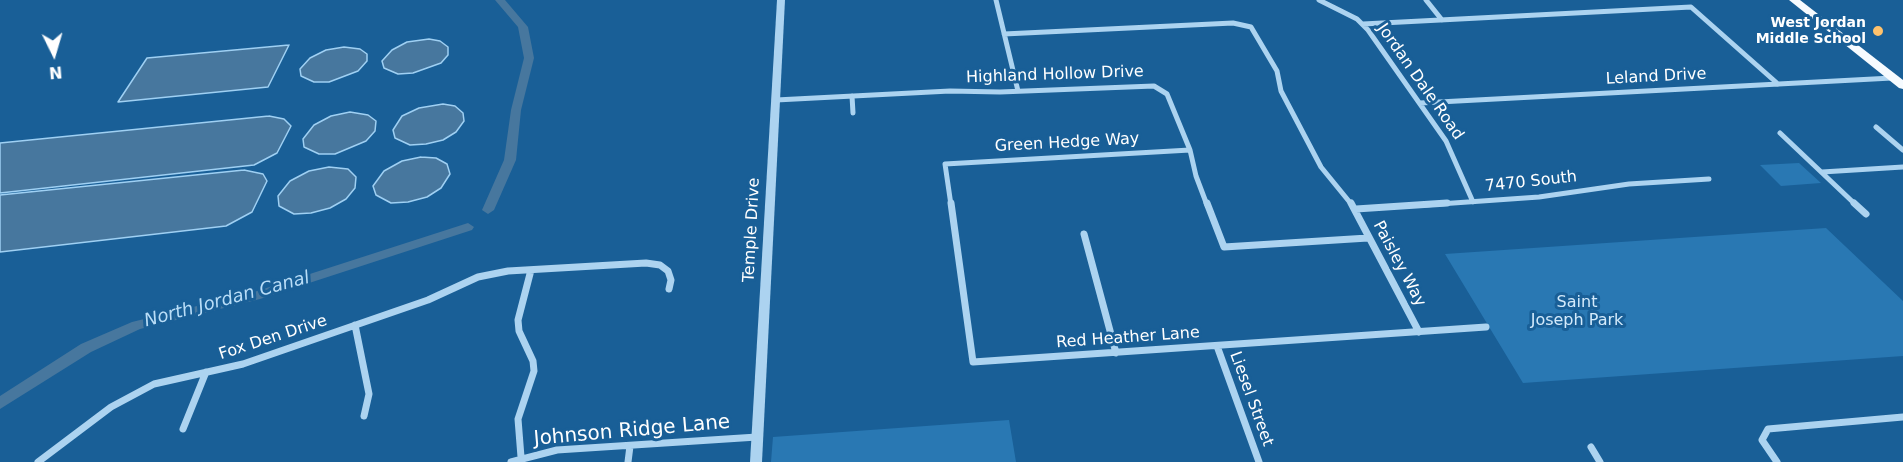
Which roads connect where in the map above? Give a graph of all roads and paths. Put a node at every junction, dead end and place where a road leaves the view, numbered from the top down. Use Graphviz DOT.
graph roads {
  1 [pos="781,0"];
  2 [pos="996,0"];
  3 [pos="1319,0"];
  4 [pos="1426,0"];
  5 [pos="1794,0"];
  6 [pos="1442,20"];
  7 [pos="1363,24"];
  8 [pos="1004,34"];
  9 [pos="1893,78"];
  10 [pos="1779,84"];
  11 [pos="1903,86"];
  12 [pos="1018,91"];
  13 [pos="852,96"];
  14 [pos="776,100"];
  15 [pos="1420,103"];
  16 [pos="853,113"];
  17 [pos="1876,127"];
  18 [pos="1780,133"];
  19 [pos="1190,150"];
  20 [pos="1903,150"];
  21 [pos="945,164"];
  22 [pos="1903,167"];
  23 [pos="1822,172"];
  24 [pos="1709,179"];
  25 [pos="1473,201"];
  26 [pos="1356,209"];
  27 [pos="1866,214"];
  28 [pos="1084,234"];
  29 [pos="1368,238"];
  30 [pos="531,270"];
  31 [pos="669,289"];
  32 [pos="355,325"];
  33 [pos="1486,327"];
  34 [pos="1419,332"];
  35 [pos="1216,346"];
  36 [pos="1116,352"];
  37 [pos="206,372"];
  38 [pos="364,416"];
  39 [pos="1903,417"];
  40 [pos="183,429"];
  41 [pos="758,437"];
  42 [pos="630,446"];
  43 [pos="1591,447"];
  44 [pos="521,457"];
  45 [pos="38,462"];
  46 [pos="511,462"];
  47 [pos="628,462"];
  48 [pos="756,462"];
  49 [pos="1259,462"];
  50 [pos="1600,462"];
  51 [pos="1777,462"];
  1 -- 14 [label="street, Temple Drive"];
  2 -- 8 [label="street"];
  3 -- 7 [label="street, Jordan Dale Road"];
  4 -- 6 [label="street"];
  5 -- 9 [label="main road"];
  6 -- 7 [label="street"];
  6 -- 10 [label="street"];
  7 -- 15 [label="street, Jordan Dale Road"];
  8 -- 12 [label="street"];
  8 -- 26 [label="street, Paisley Way"];
  9 -- 10 [label="street, Leland Drive"];
  9 -- 11 [label="main road"];
  10 -- 15 [label="street, Leland Drive"];
  12 -- 13 [label="street, Highland Hollow Drive"];
  12 -- 19 [label="street, Highland Hollow Drive"];
  13 -- 14 [label="street, Highland Hollow Drive"];
  13 -- 16 [label="street"];
  14 -- 41 [label="street, Temple Drive"];
  15 -- 25 [label="street, Jordan Dale Road"];
  17 -- 20 [label="street"];
  18 -- 23 [label="street"];
  19 -- 21 [label="street, Green Hedge Way"];
  19 -- 29 [label="street, Highland Hollow Drive"];
  21 -- 36 [label="street, Red Heather Lane"];
  22 -- 23 [label="street"];
  23 -- 27 [label="street"];
  24 -- 25 [label="street, 7470 South"];
  25 -- 26 [label="street, 7470 South"];
  26 -- 29 [label="street, Paisley Way"];
  28 -- 36 [label="street"];
  29 -- 34 [label="street, Paisley Way"];
  30 -- 31 [label="street, Fox Den Drive"];
  30 -- 32 [label="street, Fox Den Drive"];
  30 -- 44 [label="street"];
  32 -- 37 [label="street, Fox Den Drive"];
  32 -- 38 [label="street"];
  33 -- 34 [label="street, Red Heather Lane"];
  34 -- 35 [label="street, Red Heather Lane"];
  35 -- 36 [label="street, Red Heather Lane"];
  35 -- 49 [label="street, Liesel Street"];
  37 -- 40 [label="street"];
  37 -- 45 [label="street, Fox Den Drive"];
  39 -- 51 [label="street"];
  41 -- 42 [label="street, Johnson Ridge Lane"];
  41 -- 48 [label="street, Temple Drive"];
  42 -- 44 [label="street, Johnson Ridge Lane"];
  42 -- 47 [label="street"];
  43 -- 50 [label="street"];
  44 -- 46 [label="street, Johnson Ridge Lane"];
}
